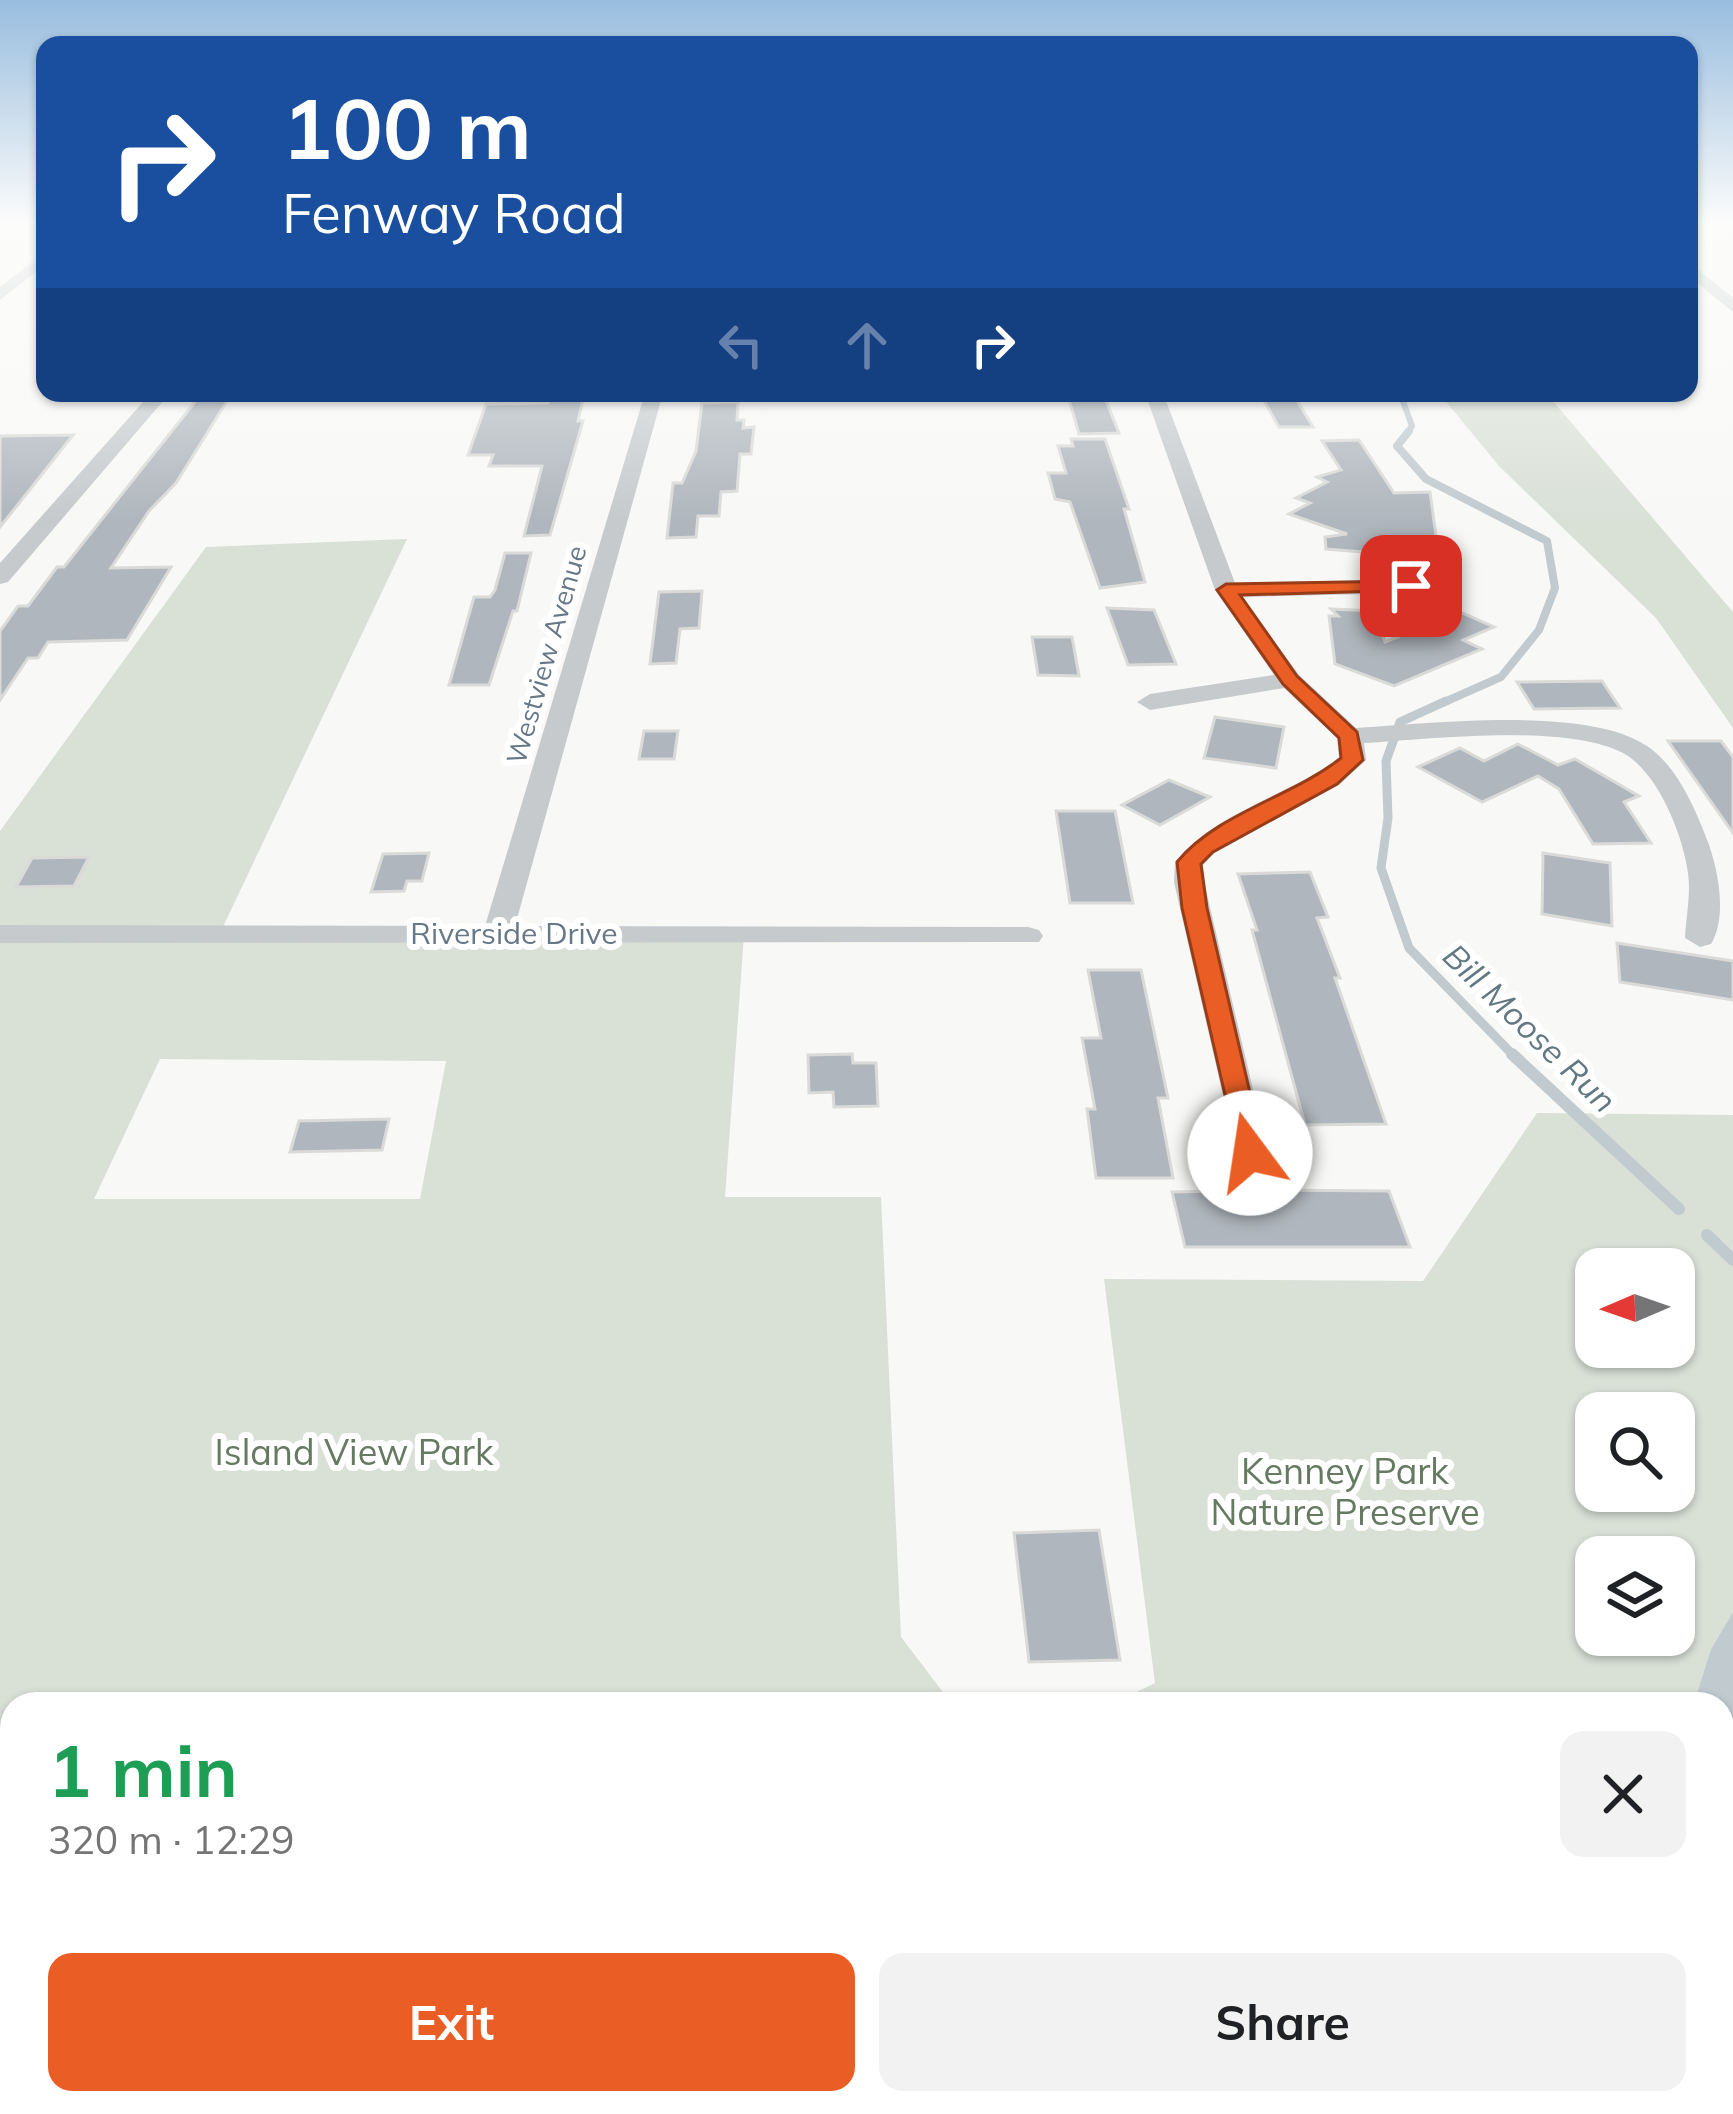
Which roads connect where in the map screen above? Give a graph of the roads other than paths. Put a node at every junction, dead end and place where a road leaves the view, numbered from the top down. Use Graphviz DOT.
graph roads {
  1 [pos="152,402"];
  2 [pos="651,402"];
  3 [pos="1157,402"];
  4 [pos="0,578"];
  5 [pos="1411,586"];
  6 [pos="1226,590"];
  7 [pos="1290,680"];
  8 [pos="1150,702"];
  9 [pos="1350,736"];
  10 [pos="0,934"];
  11 [pos="498,934"];
  12 [pos="1028,935"];
  13 [pos="1700,938"];
  14 [pos="1250,1153"];
  1 -- 4 [label="street"];
  2 -- 11 [label="street, Westview Avenue"];
  3 -- 6 [label="street"];
  5 -- 6 [label="street"];
  6 -- 7 [label="street"];
  7 -- 8 [label="street"];
  7 -- 9 [label="street"];
  9 -- 13 [label="street"];
  9 -- 14 [label="street"];
  10 -- 11 [label="street, Riverside Drive"];
  11 -- 12 [label="street, Riverside Drive"];
}
